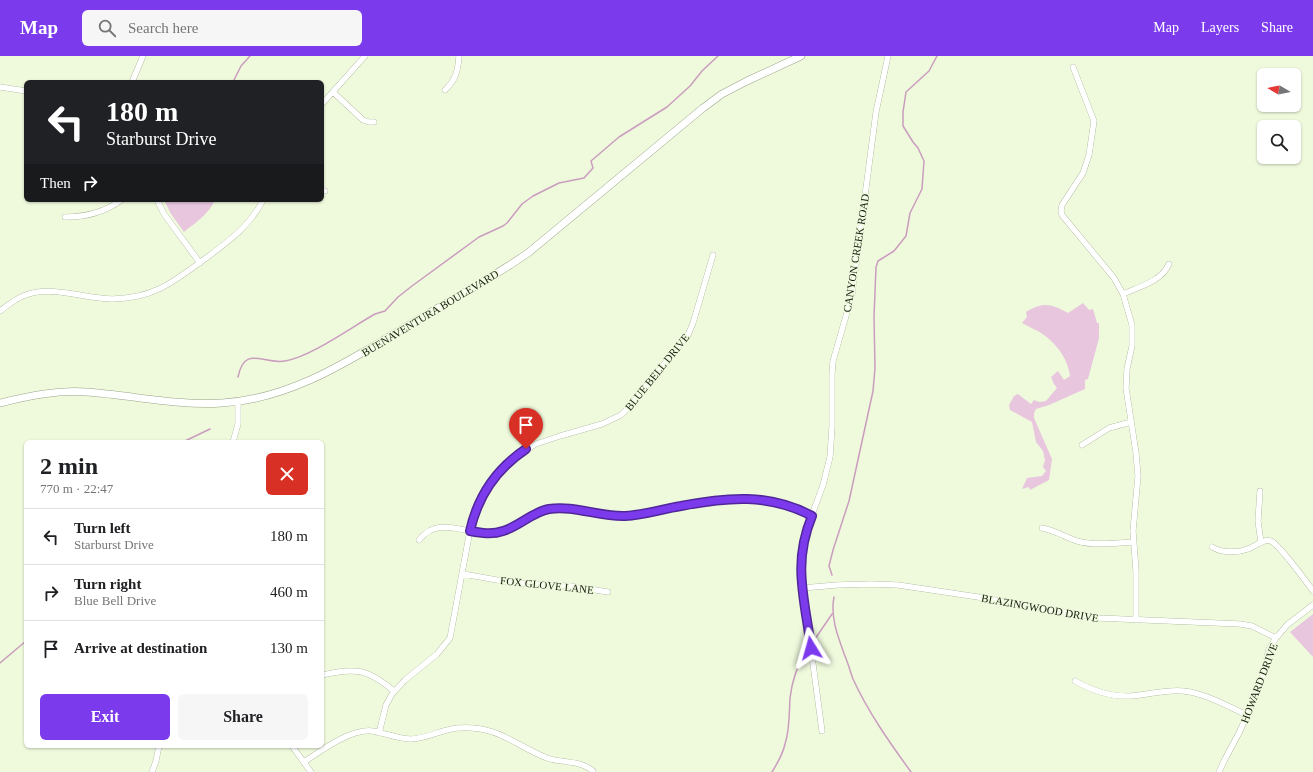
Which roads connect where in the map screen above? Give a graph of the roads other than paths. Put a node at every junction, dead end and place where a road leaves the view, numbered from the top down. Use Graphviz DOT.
graph roads {
  1 [pos="143,56"];
  2 [pos="365,56"];
  3 [pos="459,56"];
  4 [pos="801,56"];
  5 [pos="888,56"];
  6 [pos="1073,67"];
  7 [pos="133,80"];
  8 [pos="0,88"];
  9 [pos="445,90"];
  10 [pos="24,91"];
  11 [pos="333,92"];
  12 [pos="324,102"];
  13 [pos="374,122"];
  14 [pos="118,202"];
  15 [pos="158,202"];
  16 [pos="262,202"];
  17 [pos="65,217"];
  18 [pos="713,255"];
  19 [pos="200,263"];
  20 [pos="1169,264"];
  21 [pos="1123,294"];
  22 [pos="0,311"];
  23 [pos="238,401"];
  24 [pos="0,403"];
  25 [pos="1131,422"];
  26 [pos="234,440"];
  27 [pos="1082,445"];
  28 [pos="1260,491"];
  29 [pos="812,516"];
  30 [pos="1042,528"];
  31 [pos="470,531"];
  32 [pos="419,540"];
  33 [pos="1134,542"];
  34 [pos="1261,543"];
  35 [pos="1212,546"];
  36 [pos="462,574"];
  37 [pos="802,588"];
  38 [pos="1313,591"];
  39 [pos="608,592"];
  40 [pos="1313,605"];
  41 [pos="1136,620"];
  42 [pos="1276,638"];
  43 [pos="324,675"];
  44 [pos="1075,681"];
  45 [pos="394,691"];
  46 [pos="1247,715"];
  47 [pos="822,731"];
  48 [pos="379,732"];
  49 [pos="159,748"];
  50 [pos="294,748"];
  51 [pos="304,762"];
  52 [pos="593,771"];
  53 [pos="152,772"];
  54 [pos="311,772"];
  55 [pos="1219,772"];
  1 -- 7 [label="street"];
  2 -- 11 [label="street"];
  3 -- 9 [label="street"];
  4 -- 23 [label="main road, BUENAVENTURA BOULEVARD"];
  5 -- 29 [label="street, CANYON CREEK ROAD"];
  6 -- 21 [label="street"];
  8 -- 10 [label="street"];
  11 -- 12 [label="street"];
  11 -- 13 [label="street"];
  14 -- 17 [label="street"];
  15 -- 19 [label="street"];
  16 -- 19 [label="street"];
  18 -- 31 [label="street, BLUE BELL DRIVE"];
  19 -- 22 [label="street"];
  20 -- 21 [label="street"];
  21 -- 25 [label="street"];
  23 -- 24 [label="main road, BUENAVENTURA BOULEVARD"];
  23 -- 26 [label="street"];
  25 -- 27 [label="street"];
  25 -- 33 [label="street"];
  28 -- 34 [label="street"];
  29 -- 31 [label="street"];
  29 -- 37 [label="street, CANYON CREEK ROAD"];
  30 -- 33 [label="street"];
  31 -- 32 [label="street"];
  31 -- 36 [label="street, BLUE BELL DRIVE"];
  33 -- 41 [label="street"];
  34 -- 35 [label="street"];
  34 -- 38 [label="street"];
  36 -- 39 [label="street, FOX GLOVE LANE"];
  36 -- 45 [label="street, BLUE BELL DRIVE"];
  37 -- 41 [label="street, BLAZINGWOOD DRIVE"];
  37 -- 47 [label="street, CANYON CREEK ROAD"];
  40 -- 42 [label="street, HOWARD DRIVE"];
  41 -- 42 [label="street, BLAZINGWOOD DRIVE"];
  42 -- 46 [label="street, HOWARD DRIVE"];
  43 -- 45 [label="street"];
  44 -- 46 [label="street"];
  45 -- 48 [label="street, BLUE BELL DRIVE"];
  46 -- 55 [label="street, HOWARD DRIVE"];
  48 -- 51 [label="street"];
  48 -- 52 [label="street"];
  49 -- 53 [label="street"];
  50 -- 51 [label="street"];
  51 -- 54 [label="street"];
}
